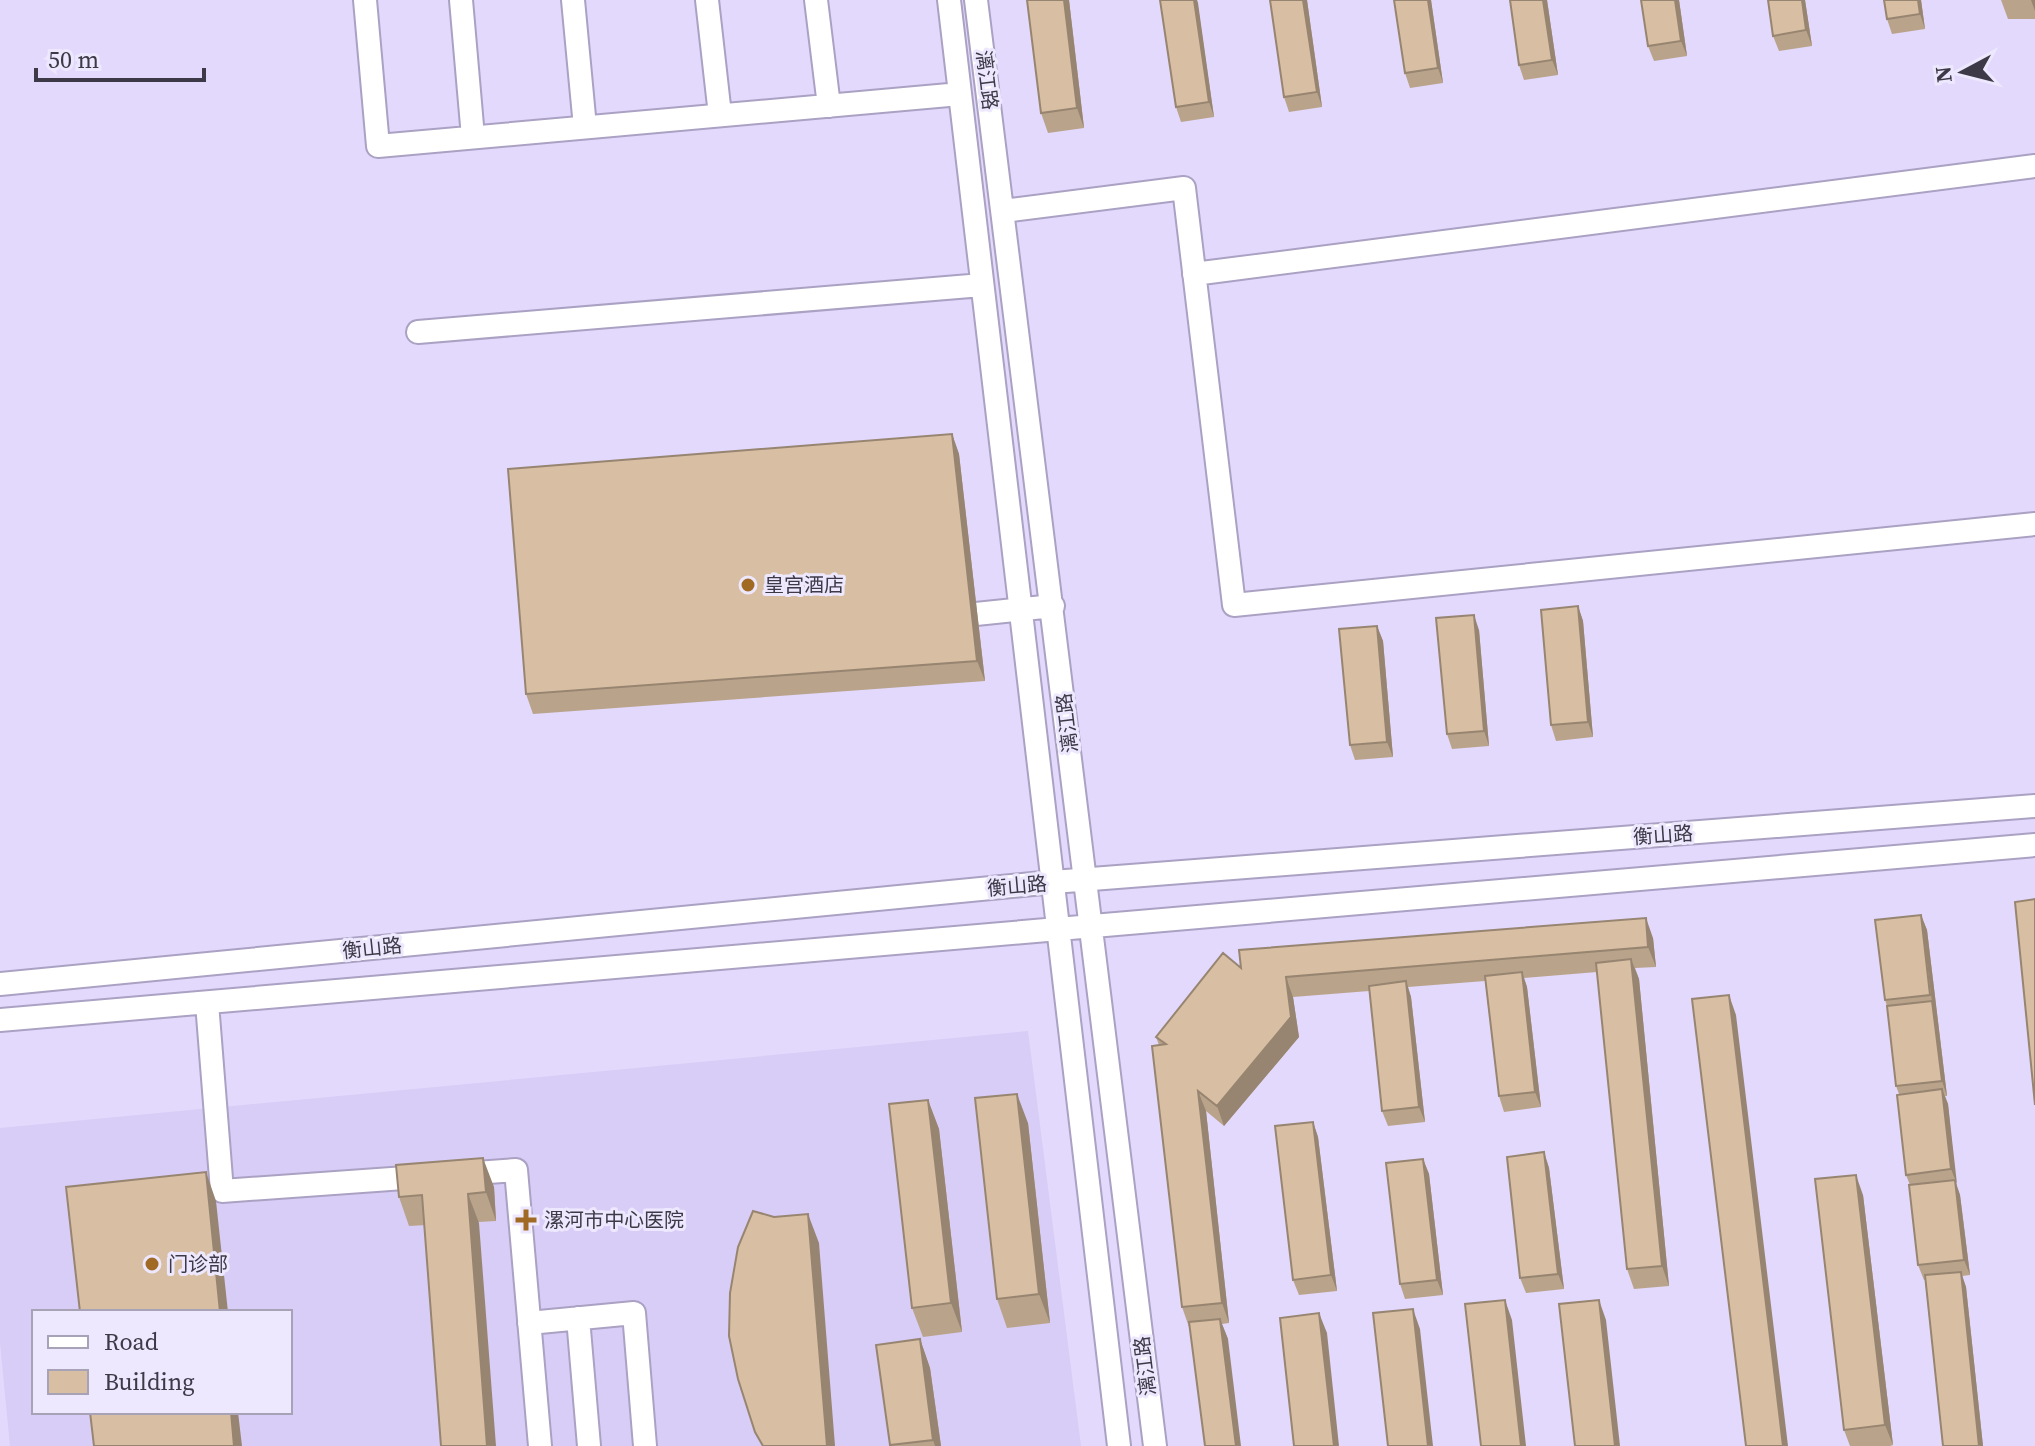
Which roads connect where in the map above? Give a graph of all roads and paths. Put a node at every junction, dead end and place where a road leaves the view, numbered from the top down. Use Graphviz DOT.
graph roads {
  1 [pos="365,0"];
  2 [pos="461,0"];
  3 [pos="573,0"];
  4 [pos="707,0"];
  5 [pos="816,0"];
  6 [pos="949,0"];
  7 [pos="976,0"];
  8 [pos="960,94"];
  9 [pos="829,106"];
  10 [pos="720,115"];
  11 [pos="585,127"];
  12 [pos="473,137"];
  13 [pos="2035,166"];
  14 [pos="1003,211"];
  15 [pos="1194,274"];
  16 [pos="982,285"];
  17 [pos="418,332"];
  18 [pos="2035,524"];
  19 [pos="1053,606"];
  20 [pos="1021,609"];
  21 [pos="927,619"];
  22 [pos="2035,806"];
  23 [pos="2035,845"];
  24 [pos="1087,879"];
  25 [pos="1053,882"];
  26 [pos="1092,924"];
  27 [pos="1058,927"];
  28 [pos="0,984"];
  29 [pos="207,1003"];
  30 [pos="0,1020"];
  31 [pos="578,1318"];
  32 [pos="529,1323"];
  33 [pos="540,1446"];
  34 [pos="589,1446"];
  35 [pos="645,1446"];
  36 [pos="1119,1446"];
  37 [pos="1155,1446"];
  1 -- 12 [label="street"];
  2 -- 12 [label="street"];
  3 -- 11 [label="street"];
  4 -- 10 [label="street"];
  5 -- 9 [label="street"];
  6 -- 8 [label="street, 漓江路"];
  7 -- 14 [label="street, 漓江路"];
  8 -- 9 [label="street"];
  8 -- 16 [label="street, 漓江路"];
  9 -- 10 [label="street"];
  10 -- 11 [label="street"];
  11 -- 12 [label="street"];
  13 -- 15 [label="street"];
  14 -- 15 [label="street"];
  14 -- 19 [label="street, 漓江路"];
  15 -- 18 [label="street"];
  16 -- 17 [label="street"];
  16 -- 20 [label="street, 漓江路"];
  19 -- 20 [label="street"];
  19 -- 24 [label="street, 漓江路"];
  20 -- 21 [label="street"];
  20 -- 25 [label="street, 漓江路"];
  22 -- 24 [label="street, 衡山路"];
  23 -- 26 [label="street, 衡山路"];
  24 -- 25 [label="street, 衡山路"];
  24 -- 26 [label="street, 漓江路"];
  25 -- 27 [label="street, 漓江路"];
  25 -- 28 [label="street, 衡山路"];
  26 -- 27 [label="street, 衡山路"];
  26 -- 37 [label="street, 漓江路"];
  27 -- 29 [label="street, 衡山路"];
  27 -- 36 [label="street, 漓江路"];
  29 -- 30 [label="street, 衡山路"];
  29 -- 32 [label="street"];
  31 -- 32 [label="street"];
  31 -- 34 [label="street"];
  31 -- 35 [label="street"];
  32 -- 33 [label="street"];
}
